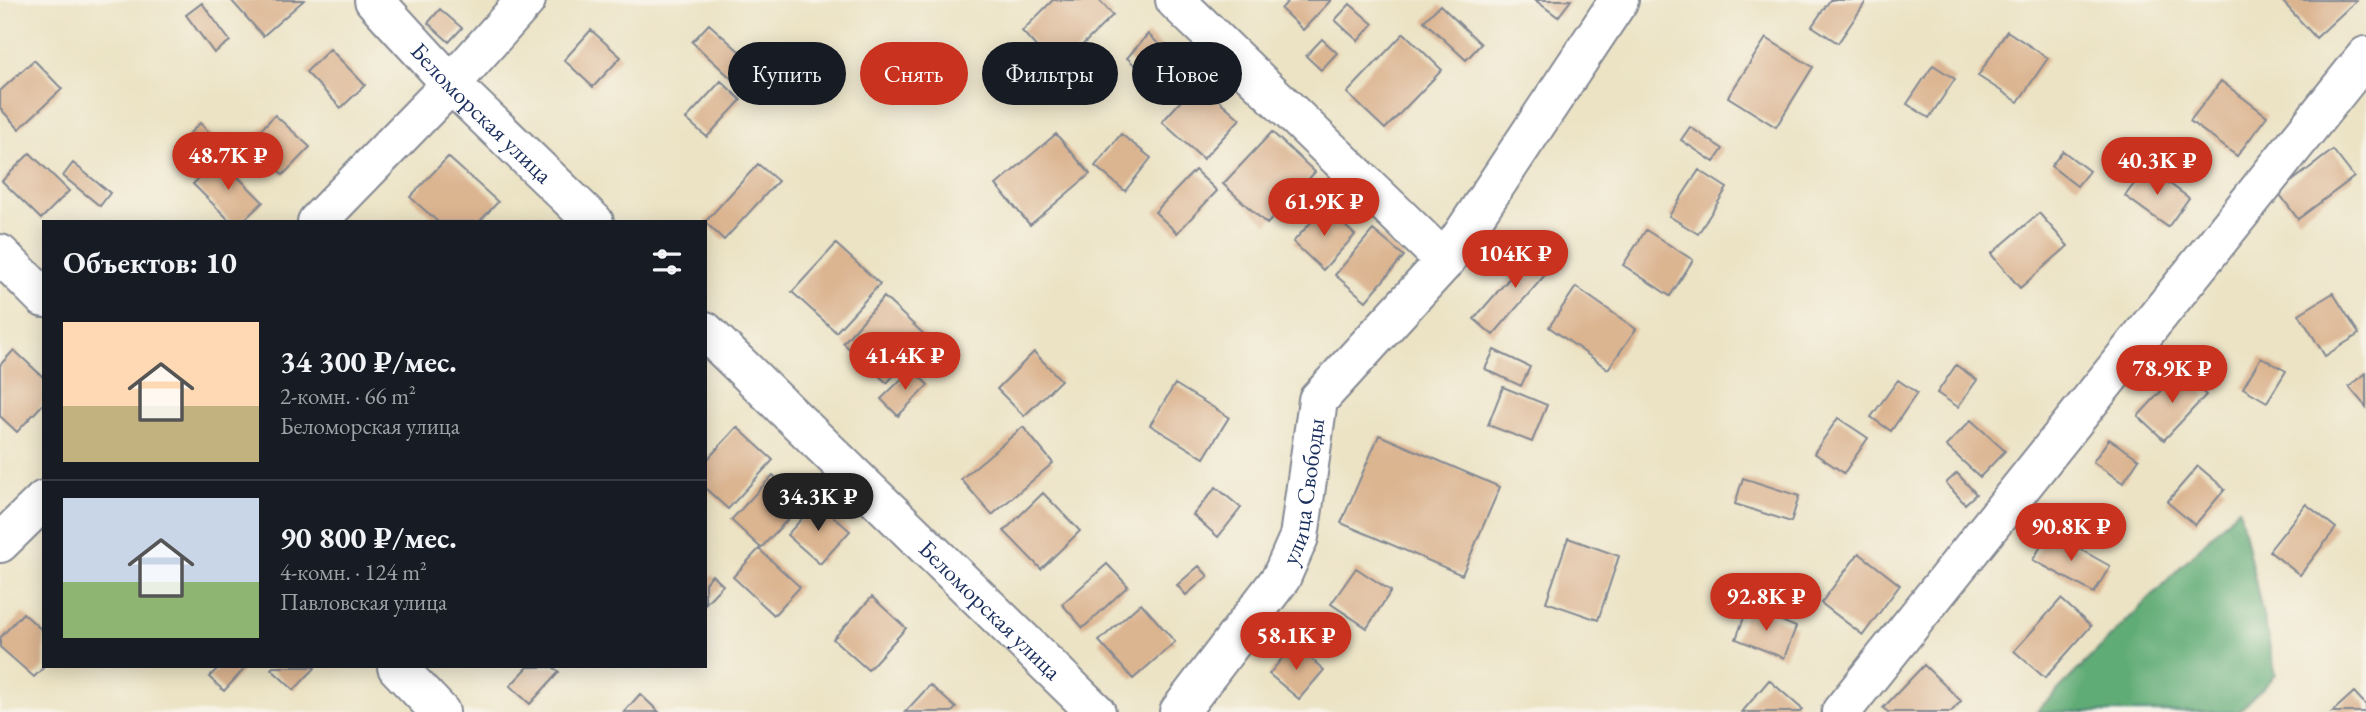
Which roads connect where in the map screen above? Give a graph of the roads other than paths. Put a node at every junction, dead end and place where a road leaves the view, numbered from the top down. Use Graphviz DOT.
graph roads {
  1 [pos="374,0"];
  2 [pos="526,0"];
  3 [pos="1175,0"];
  4 [pos="1619,0"];
  5 [pos="2366,56"];
  6 [pos="451,83"];
  7 [pos="319,220"];
  8 [pos="592,220"];
  9 [pos="0,254"];
  10 [pos="1445,261"];
  11 [pos="42,296"];
  12 [pos="707,333"];
  13 [pos="42,501"];
  14 [pos="0,543"];
  15 [pos="398,668"];
  16 [pos="440,712"];
  17 [pos="1096,712"];
  18 [pos="1180,712"];
  19 [pos="1841,712"];
  1 -- 6 [label="street, Беломорская улица"];
  2 -- 6 [label="street"];
  3 -- 10 [label="street"];
  4 -- 10 [label="street, улица Свободы"];
  5 -- 19 [label="street"];
  6 -- 7 [label="street"];
  6 -- 8 [label="street, Беломорская улица"];
  9 -- 11 [label="street"];
  10 -- 18 [label="street, улица Свободы"];
  12 -- 17 [label="street, Беломорская улица"];
  13 -- 14 [label="street"];
  15 -- 16 [label="street"];
}
